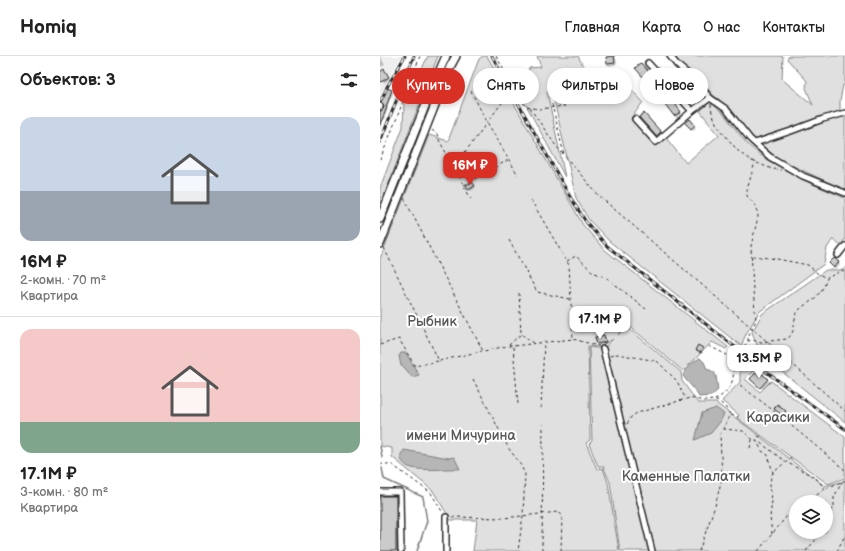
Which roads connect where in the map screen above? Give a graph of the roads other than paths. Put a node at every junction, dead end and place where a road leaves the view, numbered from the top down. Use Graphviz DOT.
graph roads {
  1 [pos="446,56"];
  2 [pos="456,56"];
  3 [pos="670,56"];
  4 [pos="648,63"];
  5 [pos="710,98"];
  6 [pos="692,112"];
  7 [pos="845,113"];
  8 [pos="636,119"];
  9 [pos="755,143"];
  10 [pos="845,193"];
  11 [pos="380,219"];
  12 [pos="380,245"];
  13 [pos="845,246"];
  14 [pos="838,255"];
  15 [pos="603,349"];
  16 [pos="380,492"];
  17 [pos="446,517"];
  18 [pos="401,551"];
  19 [pos="446,551"];
  20 [pos="652,551"];
  1 -- 11 [label="main road"];
  2 -- 12 [label="main road"];
  3 -- 5 [label="street"];
  4 -- 6 [label="street"];
  5 -- 6 [label="street"];
  5 -- 9 [label="street"];
  6 -- 8 [label="street"];
  7 -- 9 [label="street"];
  9 -- 10 [label="street"];
  13 -- 14 [label="street"];
  15 -- 20 [label="street"];
  16 -- 18 [label="street"];
  17 -- 19 [label="street"];
}
